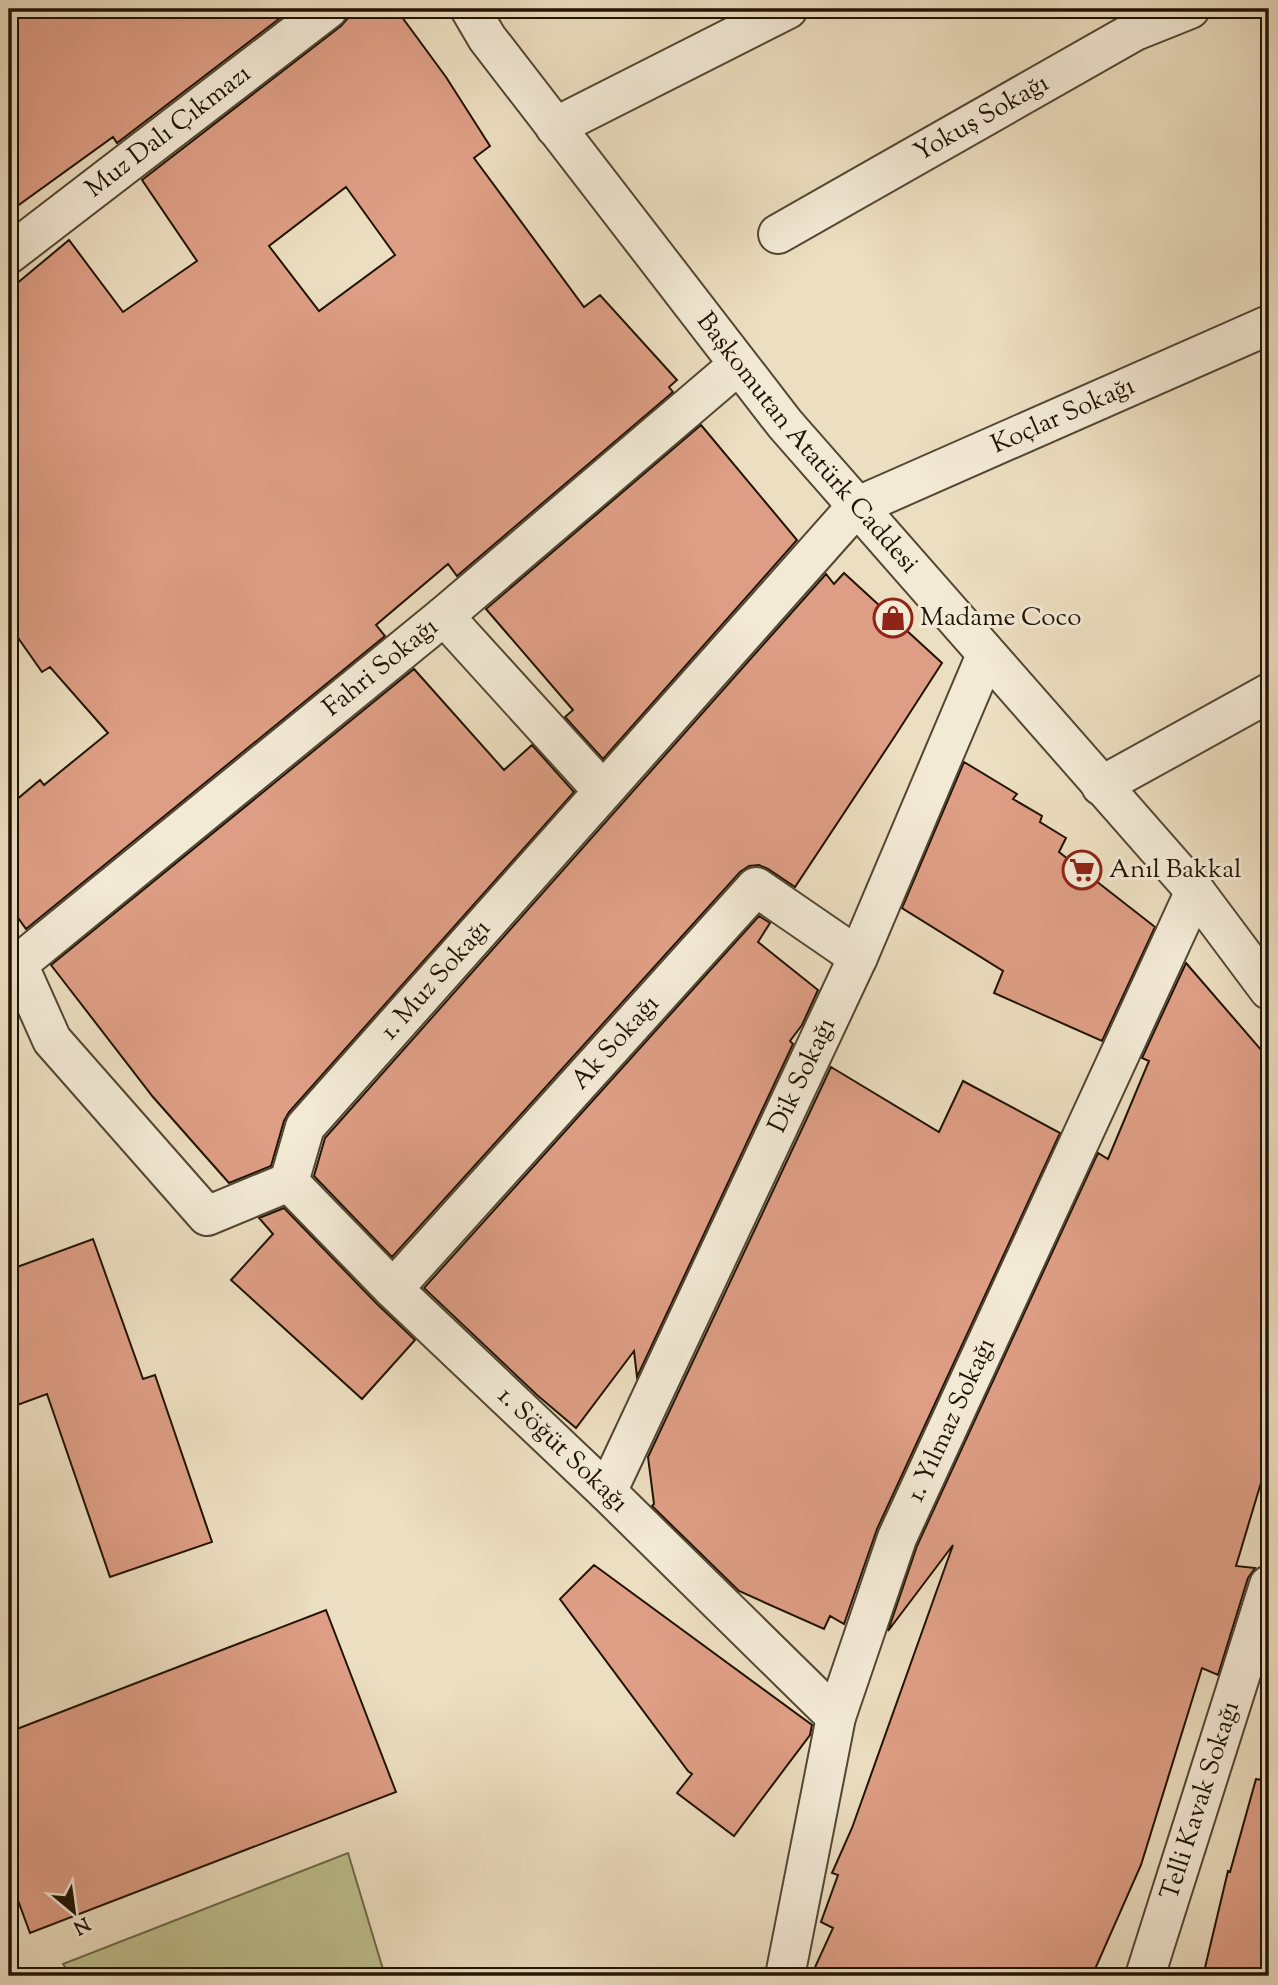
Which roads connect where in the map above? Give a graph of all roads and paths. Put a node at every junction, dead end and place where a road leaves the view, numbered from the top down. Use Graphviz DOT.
graph roads {
  1 [pos="328,9"];
  2 [pos="470,9"];
  3 [pos="788,9"];
  4 [pos="1186,10"];
  5 [pos="555,127"];
  6 [pos="778,234"];
  7 [pos="9,254"];
  8 [pos="1269,325"];
  9 [pos="738,365"];
  10 [pos="856,507"];
  11 [pos="444,616"];
  12 [pos="986,655"];
  13 [pos="1269,693"];
  14 [pos="1101,786"];
  15 [pos="603,791"];
  16 [pos="1195,891"];
  17 [pos="858,957"];
  18 [pos="1269,990"];
  19 [pos="289,1182"];
  20 [pos="393,1289"];
  21 [pos="607,1492"];
  22 [pos="1269,1585"];
  23 [pos="836,1717"];
  24 [pos="785,1976"];
  25 [pos="1144,1976"];
  1 -- 7 [label="street, Muz Dalı Çıkmazı"];
  2 -- 5 [label="street, Başkomutan Atatürk Caddesi"];
  3 -- 5 [label="street"];
  4 -- 6 [label="street, Yokuş Sokağı"];
  5 -- 9 [label="street, Başkomutan Atatürk Caddesi"];
  8 -- 10 [label="street, Koçlar Sokağı"];
  9 -- 10 [label="street, Başkomutan Atatürk Caddesi"];
  9 -- 11 [label="street, Fahri Sokağı"];
  10 -- 12 [label="street, Başkomutan Atatürk Caddesi"];
  10 -- 15 [label="street, 1. Muz Sokağı"];
  11 -- 15 [label="street"];
  11 -- 19 [label="street, Fahri Sokağı"];
  12 -- 14 [label="street, Başkomutan Atatürk Caddesi"];
  12 -- 17 [label="street, Dik Sokağı"];
  13 -- 14 [label="street"];
  14 -- 16 [label="street, Başkomutan Atatürk Caddesi"];
  15 -- 19 [label="street, 1. Muz Sokağı"];
  16 -- 18 [label="street, Başkomutan Atatürk Caddesi"];
  16 -- 23 [label="street, 1. Yılmaz Sokağı"];
  17 -- 20 [label="street, Ak Sokağı"];
  17 -- 21 [label="street, Dik Sokağı"];
  19 -- 20 [label="street, 1. Söğüt Sokağı"];
  20 -- 21 [label="street, 1. Söğüt Sokağı"];
  21 -- 23 [label="street, 1. Söğüt Sokağı"];
  22 -- 25 [label="street, Telli Kavak Sokağı"];
  23 -- 24 [label="street, 1. Yılmaz Sokağı"];
}
